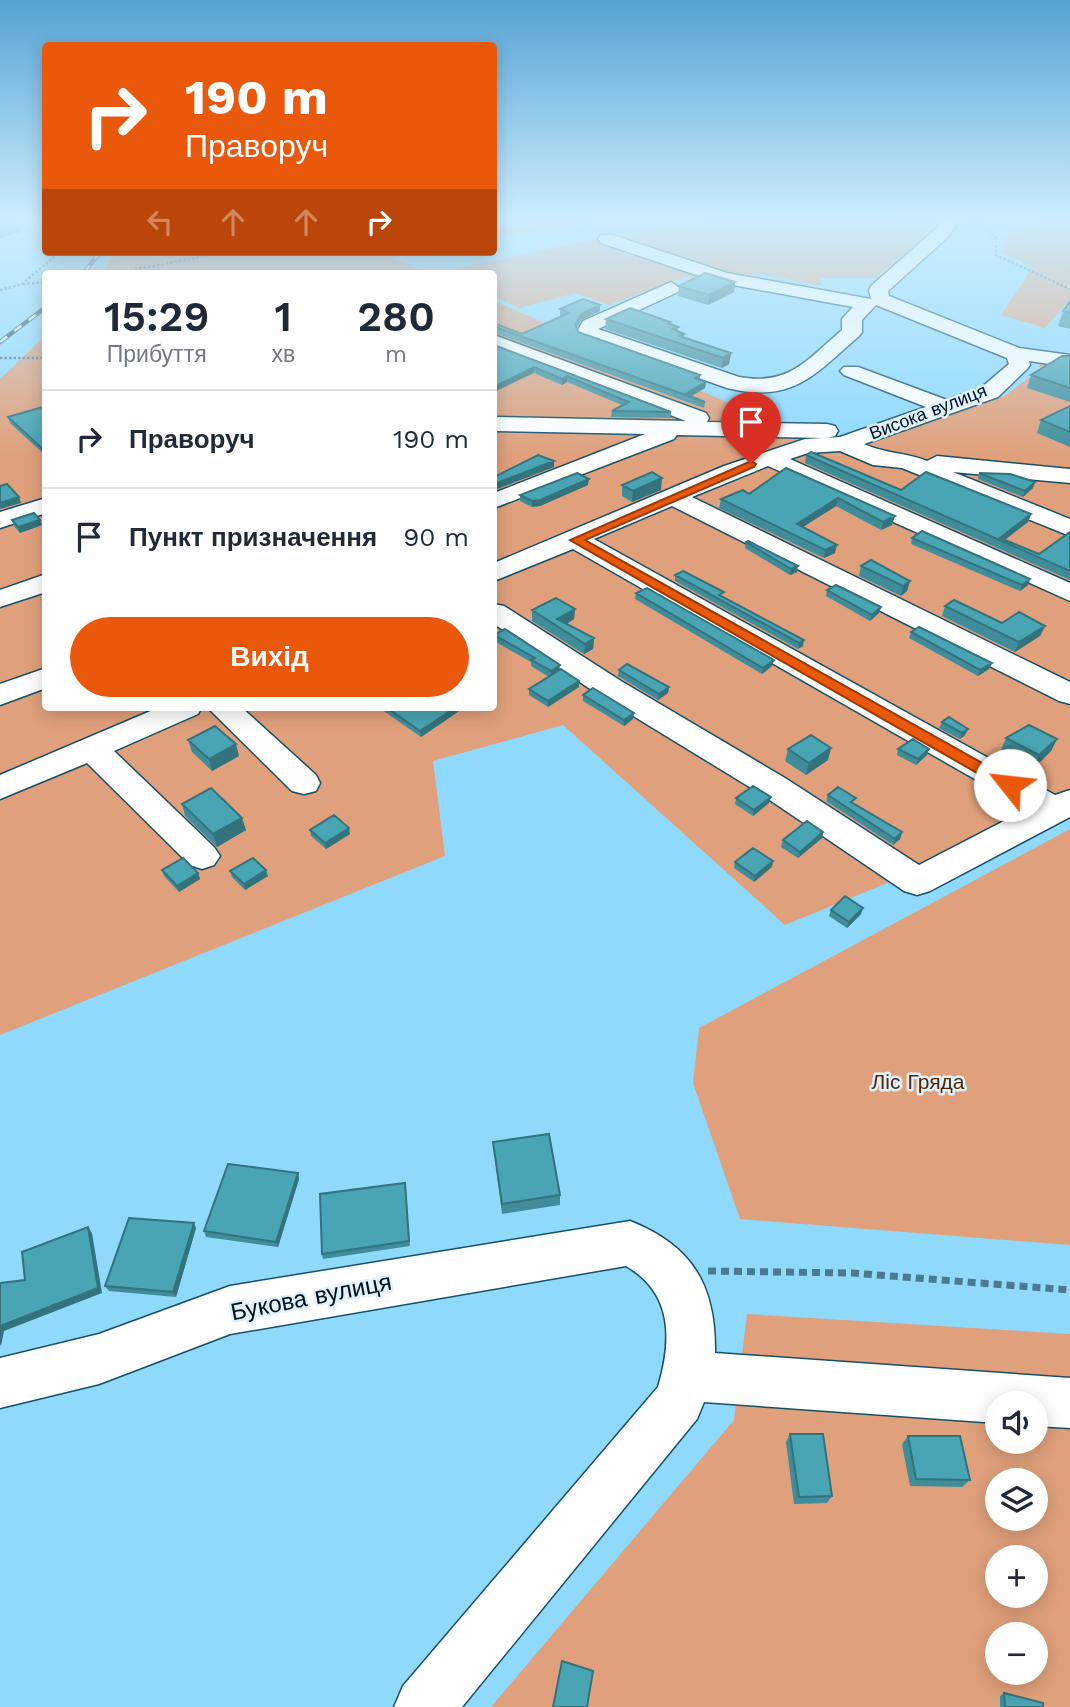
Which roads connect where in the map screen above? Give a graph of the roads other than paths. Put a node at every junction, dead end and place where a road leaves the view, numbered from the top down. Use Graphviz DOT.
graph roads {
  1 [pos="650,298"];
  2 [pos="851,298"];
  3 [pos="875,298"];
  4 [pos="873,301"];
  5 [pos="497,342"];
  6 [pos="1016,354"];
  7 [pos="1070,361"];
  8 [pos="851,371"];
  9 [pos="946,407"];
  10 [pos="497,423"];
  11 [pos="683,427"];
  12 [pos="724,428"];
  13 [pos="854,440"];
  14 [pos="769,458"];
  15 [pos="906,461"];
  16 [pos="1070,476"];
  17 [pos="673,497"];
  18 [pos="497,501"];
  19 [pos="42,506"];
  20 [pos="0,520"];
  21 [pos="1070,528"];
  22 [pos="576,540"];
  23 [pos="497,572"];
  24 [pos="42,583"];
  25 [pos="1070,593"];
  26 [pos="0,598"];
  27 [pos="497,614"];
  28 [pos="42,679"];
  29 [pos="1070,694"];
  30 [pos="0,695"];
  31 [pos="178,711"];
  32 [pos="226,711"];
  33 [pos="92,748"];
  34 [pos="304,783"];
  35 [pos="0,788"];
  36 [pos="1062,806"];
  37 [pos="202,856"];
  38 [pos="687,1376"];
  39 [pos="0,1383"];
  40 [pos="1070,1403"];
  41 [pos="424,1707"];
  1 -- 4 [label="street"];
  2 -- 4 [label="street"];
  3 -- 4 [label="street"];
  4 -- 6 [label="street"];
  5 -- 12 [label="street"];
  6 -- 7 [label="street"];
  6 -- 9 [label="street, Висока вулиця"];
  8 -- 9 [label="street"];
  9 -- 13 [label="street, Висока вулиця"];
  10 -- 11 [label="street"];
  11 -- 12 [label="street"];
  11 -- 18 [label="street"];
  12 -- 13 [label="street"];
  13 -- 14 [label="street"];
  13 -- 15 [label="street, Висока вулиця"];
  14 -- 17 [label="street"];
  14 -- 25 [label="street"];
  15 -- 16 [label="street"];
  15 -- 21 [label="street, Висока вулиця"];
  17 -- 22 [label="street"];
  17 -- 29 [label="street"];
  19 -- 20 [label="street"];
  22 -- 23 [label="street"];
  22 -- 36 [label="street"];
  24 -- 26 [label="street"];
  27 -- 36 [label="street"];
  28 -- 30 [label="street"];
  31 -- 33 [label="street"];
  32 -- 34 [label="street"];
  33 -- 35 [label="street"];
  33 -- 37 [label="street"];
  38 -- 39 [label="street, Букова вулиця"];
  38 -- 40 [label="street"];
  38 -- 41 [label="street"];
}
